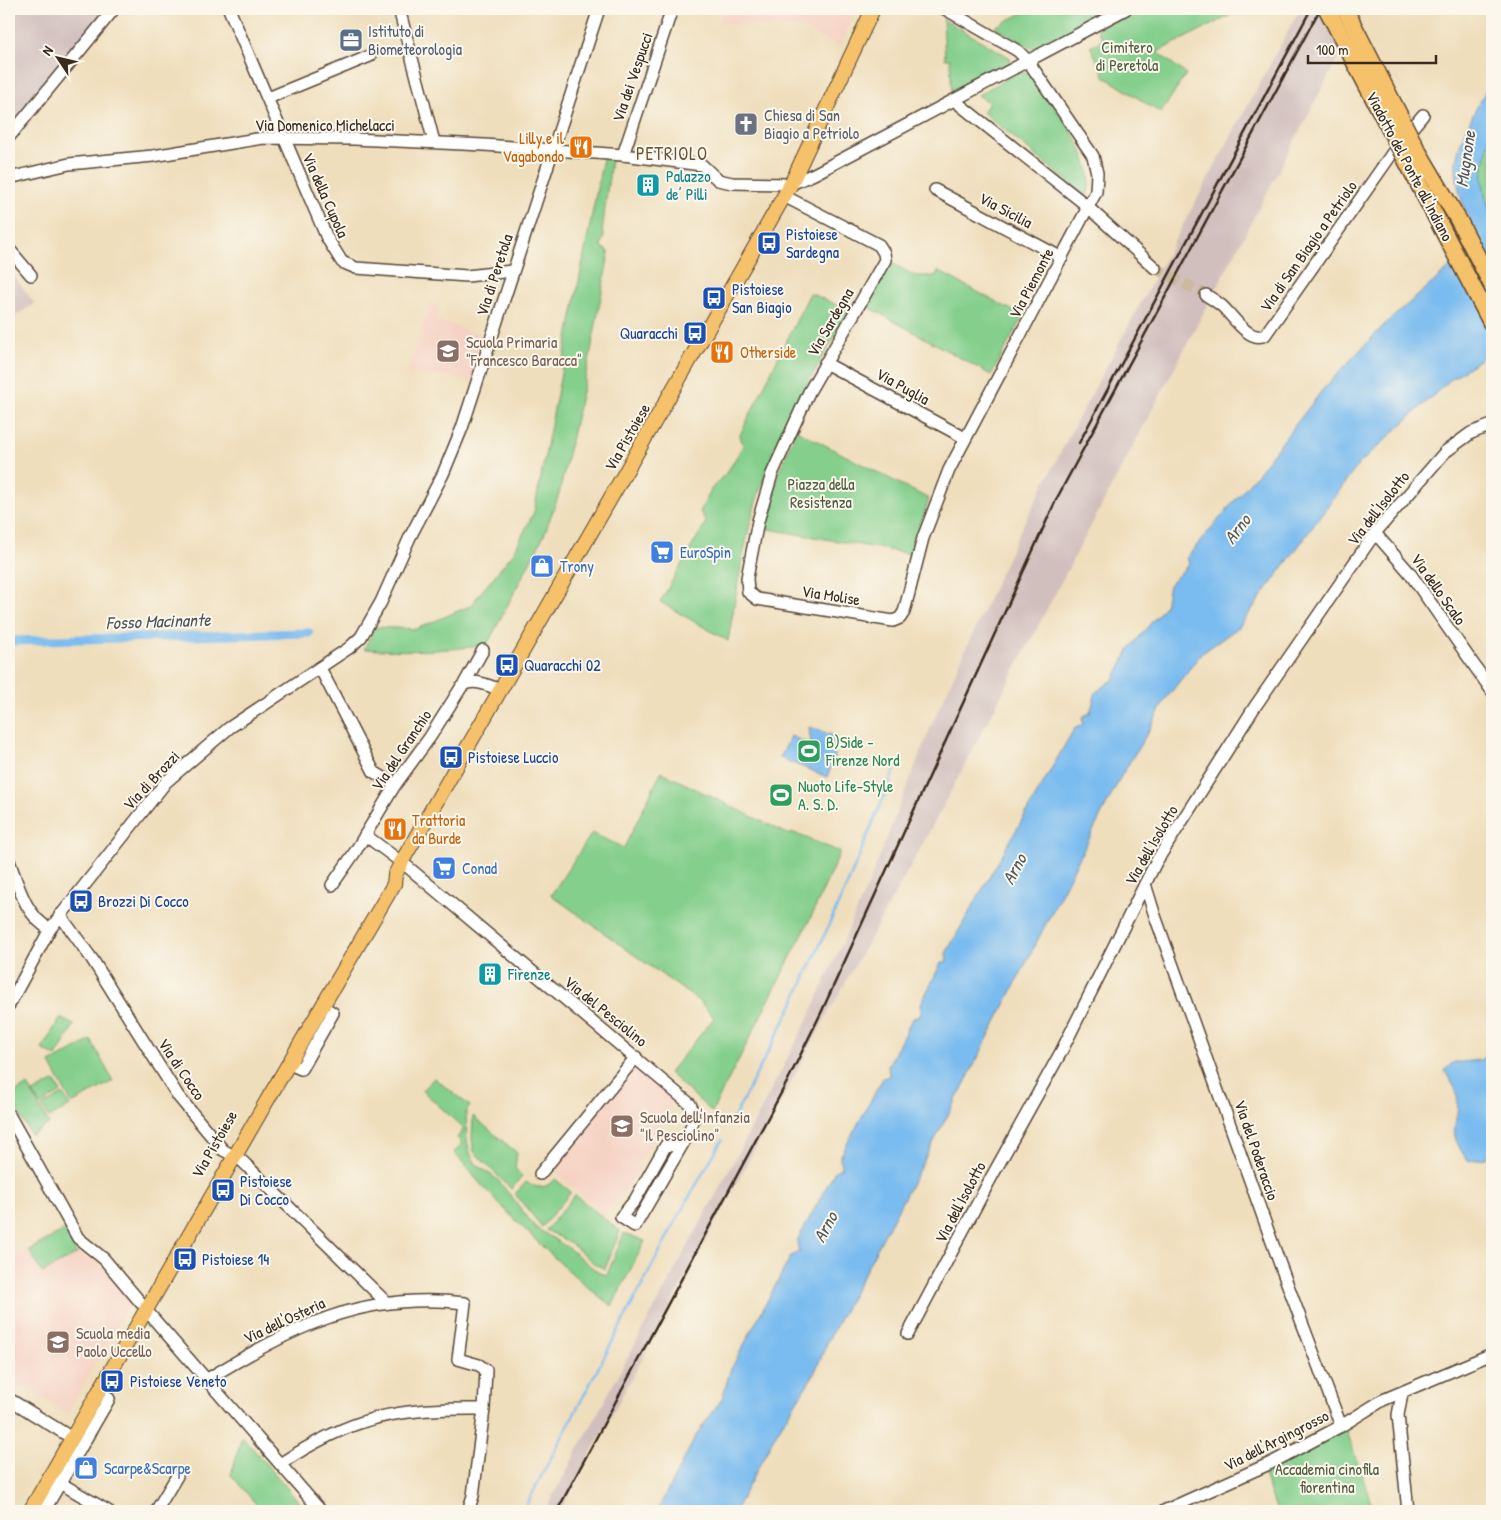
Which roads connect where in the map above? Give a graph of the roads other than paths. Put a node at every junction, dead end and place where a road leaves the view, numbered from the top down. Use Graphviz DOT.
graph roads {
  1 [pos="114,9"];
  2 [pos="229,9"];
  3 [pos="399,9"];
  4 [pos="599,9"];
  5 [pos="672,9"];
  6 [pos="873,9"];
  7 [pos="945,9"];
  8 [pos="1126,9"];
  9 [pos="1326,9"];
  10 [pos="1345,9"];
  11 [pos="370,56"];
  12 [pos="1028,61"];
  13 [pos="268,98"];
  14 [pos="955,101"];
  15 [pos="1423,115"];
  16 [pos="9,137"];
  17 [pos="284,139"];
  18 [pos="434,142"];
  19 [pos="554,149"];
  20 [pos="623,155"];
  21 [pos="9,178"];
  22 [pos="791,184"];
  23 [pos="934,190"];
  24 [pos="784,196"];
  25 [pos="1089,207"];
  26 [pos="9,248"];
  27 [pos="1062,258"];
  28 [pos="1154,268"];
  29 [pos="512,272"];
  30 [pos="31,276"];
  31 [pos="1492,285"];
  32 [pos="1206,295"];
  33 [pos="1492,324"];
  34 [pos="825,363"];
  35 [pos="1492,425"];
  36 [pos="964,438"];
  37 [pos="1375,533"];
  38 [pos="757,599"];
  39 [pos="900,618"];
  40 [pos="369,627"];
  41 [pos="483,650"];
  42 [pos="320,668"];
  43 [pos="464,684"];
  44 [pos="500,690"];
  45 [pos="1492,691"];
  46 [pos="395,785"];
  47 [pos="365,835"];
  48 [pos="9,861"];
  49 [pos="398,869"];
  50 [pos="1146,882"];
  51 [pos="332,885"];
  52 [pos="60,915"];
  53 [pos="50,929"];
  54 [pos="9,1005"];
  55 [pos="636,1057"];
  56 [pos="9,1116"];
  57 [pos="685,1140"];
  58 [pos="232,1155"];
  59 [pos="540,1174"];
  60 [pos="387,1303"];
  61 [pos="143,1306"];
  62 [pos="908,1334"];
  63 [pos="1492,1354"];
  64 [pos="206,1380"];
  65 [pos="100,1388"];
  66 [pos="1402,1394"];
  67 [pos="9,1399"];
  68 [pos="484,1409"];
  69 [pos="1341,1426"];
  70 [pos="68,1435"];
  71 [pos="280,1464"];
  72 [pos="177,1476"];
  73 [pos="60,1483"];
  74 [pos="20,1511"];
  75 [pos="30,1511"];
  76 [pos="44,1511"];
  77 [pos="108,1511"];
  78 [pos="156,1511"];
  79 [pos="321,1511"];
  80 [pos="468,1511"];
  81 [pos="1164,1511"];
  82 [pos="1408,1511"];
  1 -- 16 [label="street"];
  2 -- 13 [label="street, Via della Cupola"];
  3 -- 18 [label="street"];
  4 -- 19 [label="street, Via di Peretola"];
  5 -- 20 [label="street, Via dei Vespucci"];
  6 -- 22 [label="main road, Via Pistoiese"];
  7 -- 12 [label="street, Via Piemonte"];
  8 -- 12 [label="street"];
  9 -- 33 [label="highway, Viadotto del Ponte all'Indiano, bridge"];
  10 -- 31 [label="highway, Viadotto del Ponte all'Indiano, bridge"];
  11 -- 13 [label="street"];
  12 -- 14 [label="street"];
  12 -- 25 [label="street, Via Piemonte"];
  13 -- 17 [label="street, Via della Cupola"];
  14 -- 22 [label="street"];
  14 -- 25 [label="street"];
  15 -- 32 [label="street, Via di San Biagio a Petriolo"];
  17 -- 18 [label="street, Via Domenico Michelacci"];
  17 -- 21 [label="street, Via Domenico Michelacci"];
  17 -- 29 [label="street, Via della Cupola"];
  18 -- 19 [label="street, Via Domenico Michelacci"];
  19 -- 20 [label="street"];
  19 -- 29 [label="street, Via di Peretola"];
  20 -- 22 [label="street"];
  22 -- 24 [label="main road, Via Pistoiese"];
  23 -- 27 [label="street, Via Sicilia"];
  24 -- 34 [label="street, Via Sardegna"];
  24 -- 44 [label="main road, Via Pistoiese"];
  25 -- 27 [label="street, Via Piemonte"];
  25 -- 28 [label="street"];
  26 -- 30 [label="street"];
  27 -- 36 [label="street, Via Piemonte"];
  29 -- 40 [label="street, Via di Peretola"];
  34 -- 36 [label="street, Via Puglia"];
  34 -- 38 [label="street, Via Sardegna"];
  35 -- 37 [label="street, Via dell'Isolotto"];
  36 -- 39 [label="street, Via Piemonte"];
  37 -- 45 [label="street, Via dello Scalo"];
  37 -- 50 [label="street, Via dell'Isolotto"];
  38 -- 39 [label="street, Via Molise"];
  40 -- 42 [label="street, Via di Brozzi"];
  41 -- 43 [label="street, Via del Granchio"];
  42 -- 46 [label="street"];
  42 -- 52 [label="street, Via di Brozzi"];
  43 -- 44 [label="street"];
  43 -- 46 [label="street, Via del Granchio"];
  44 -- 49 [label="main road, Via Pistoiese"];
  46 -- 47 [label="street, Via del Granchio"];
  47 -- 49 [label="street"];
  47 -- 51 [label="street, Via del Granchio"];
  48 -- 53 [label="street"];
  49 -- 55 [label="street, Via del Pesciolino"];
  49 -- 58 [label="main road, Via Pistoiese"];
  49 -- 58 [label="main road, Via Pistoiese"];
  50 -- 62 [label="street, Via dell'Isolotto"];
  50 -- 69 [label="street, Via del Poderaccio"];
  52 -- 53 [label="street, Via di Brozzi"];
  52 -- 58 [label="street, Via di Cocco"];
  53 -- 54 [label="street, Via di Brozzi"];
  55 -- 57 [label="street, Via del Pesciolino"];
  55 -- 59 [label="street"];
  56 -- 61 [label="street"];
  57 -- 57 [label="street, Via del Pesciolino"];
  58 -- 60 [label="street, Via di Cocco"];
  58 -- 61 [label="main road, Via Pistoiese"];
  60 -- 64 [label="street, Via dell'Osteria"];
  60 -- 68 [label="street, Via dell'Osteria"];
  61 -- 64 [label="street"];
  61 -- 65 [label="main road, Via Pistoiese"];
  61 -- 70 [label="main road, Via Pistoiese"];
  63 -- 66 [label="street, Via dell'Argingrosso"];
  64 -- 71 [label="street"];
  65 -- 70 [label="main road, Via Pistoiese"];
  65 -- 73 [label="street"];
  66 -- 69 [label="street, Via dell'Argingrosso"];
  66 -- 82 [label="street"];
  67 -- 70 [label="street"];
  68 -- 71 [label="street"];
  68 -- 80 [label="street, Via dell'Osteria"];
  69 -- 81 [label="street, Via dell'Argingrosso"];
  70 -- 74 [label="main road, Via Pistoiese"];
  70 -- 75 [label="main road, Via Pistoiese"];
  71 -- 79 [label="street"];
  72 -- 78 [label="street"];
  73 -- 76 [label="street"];
  73 -- 77 [label="street"];
}
